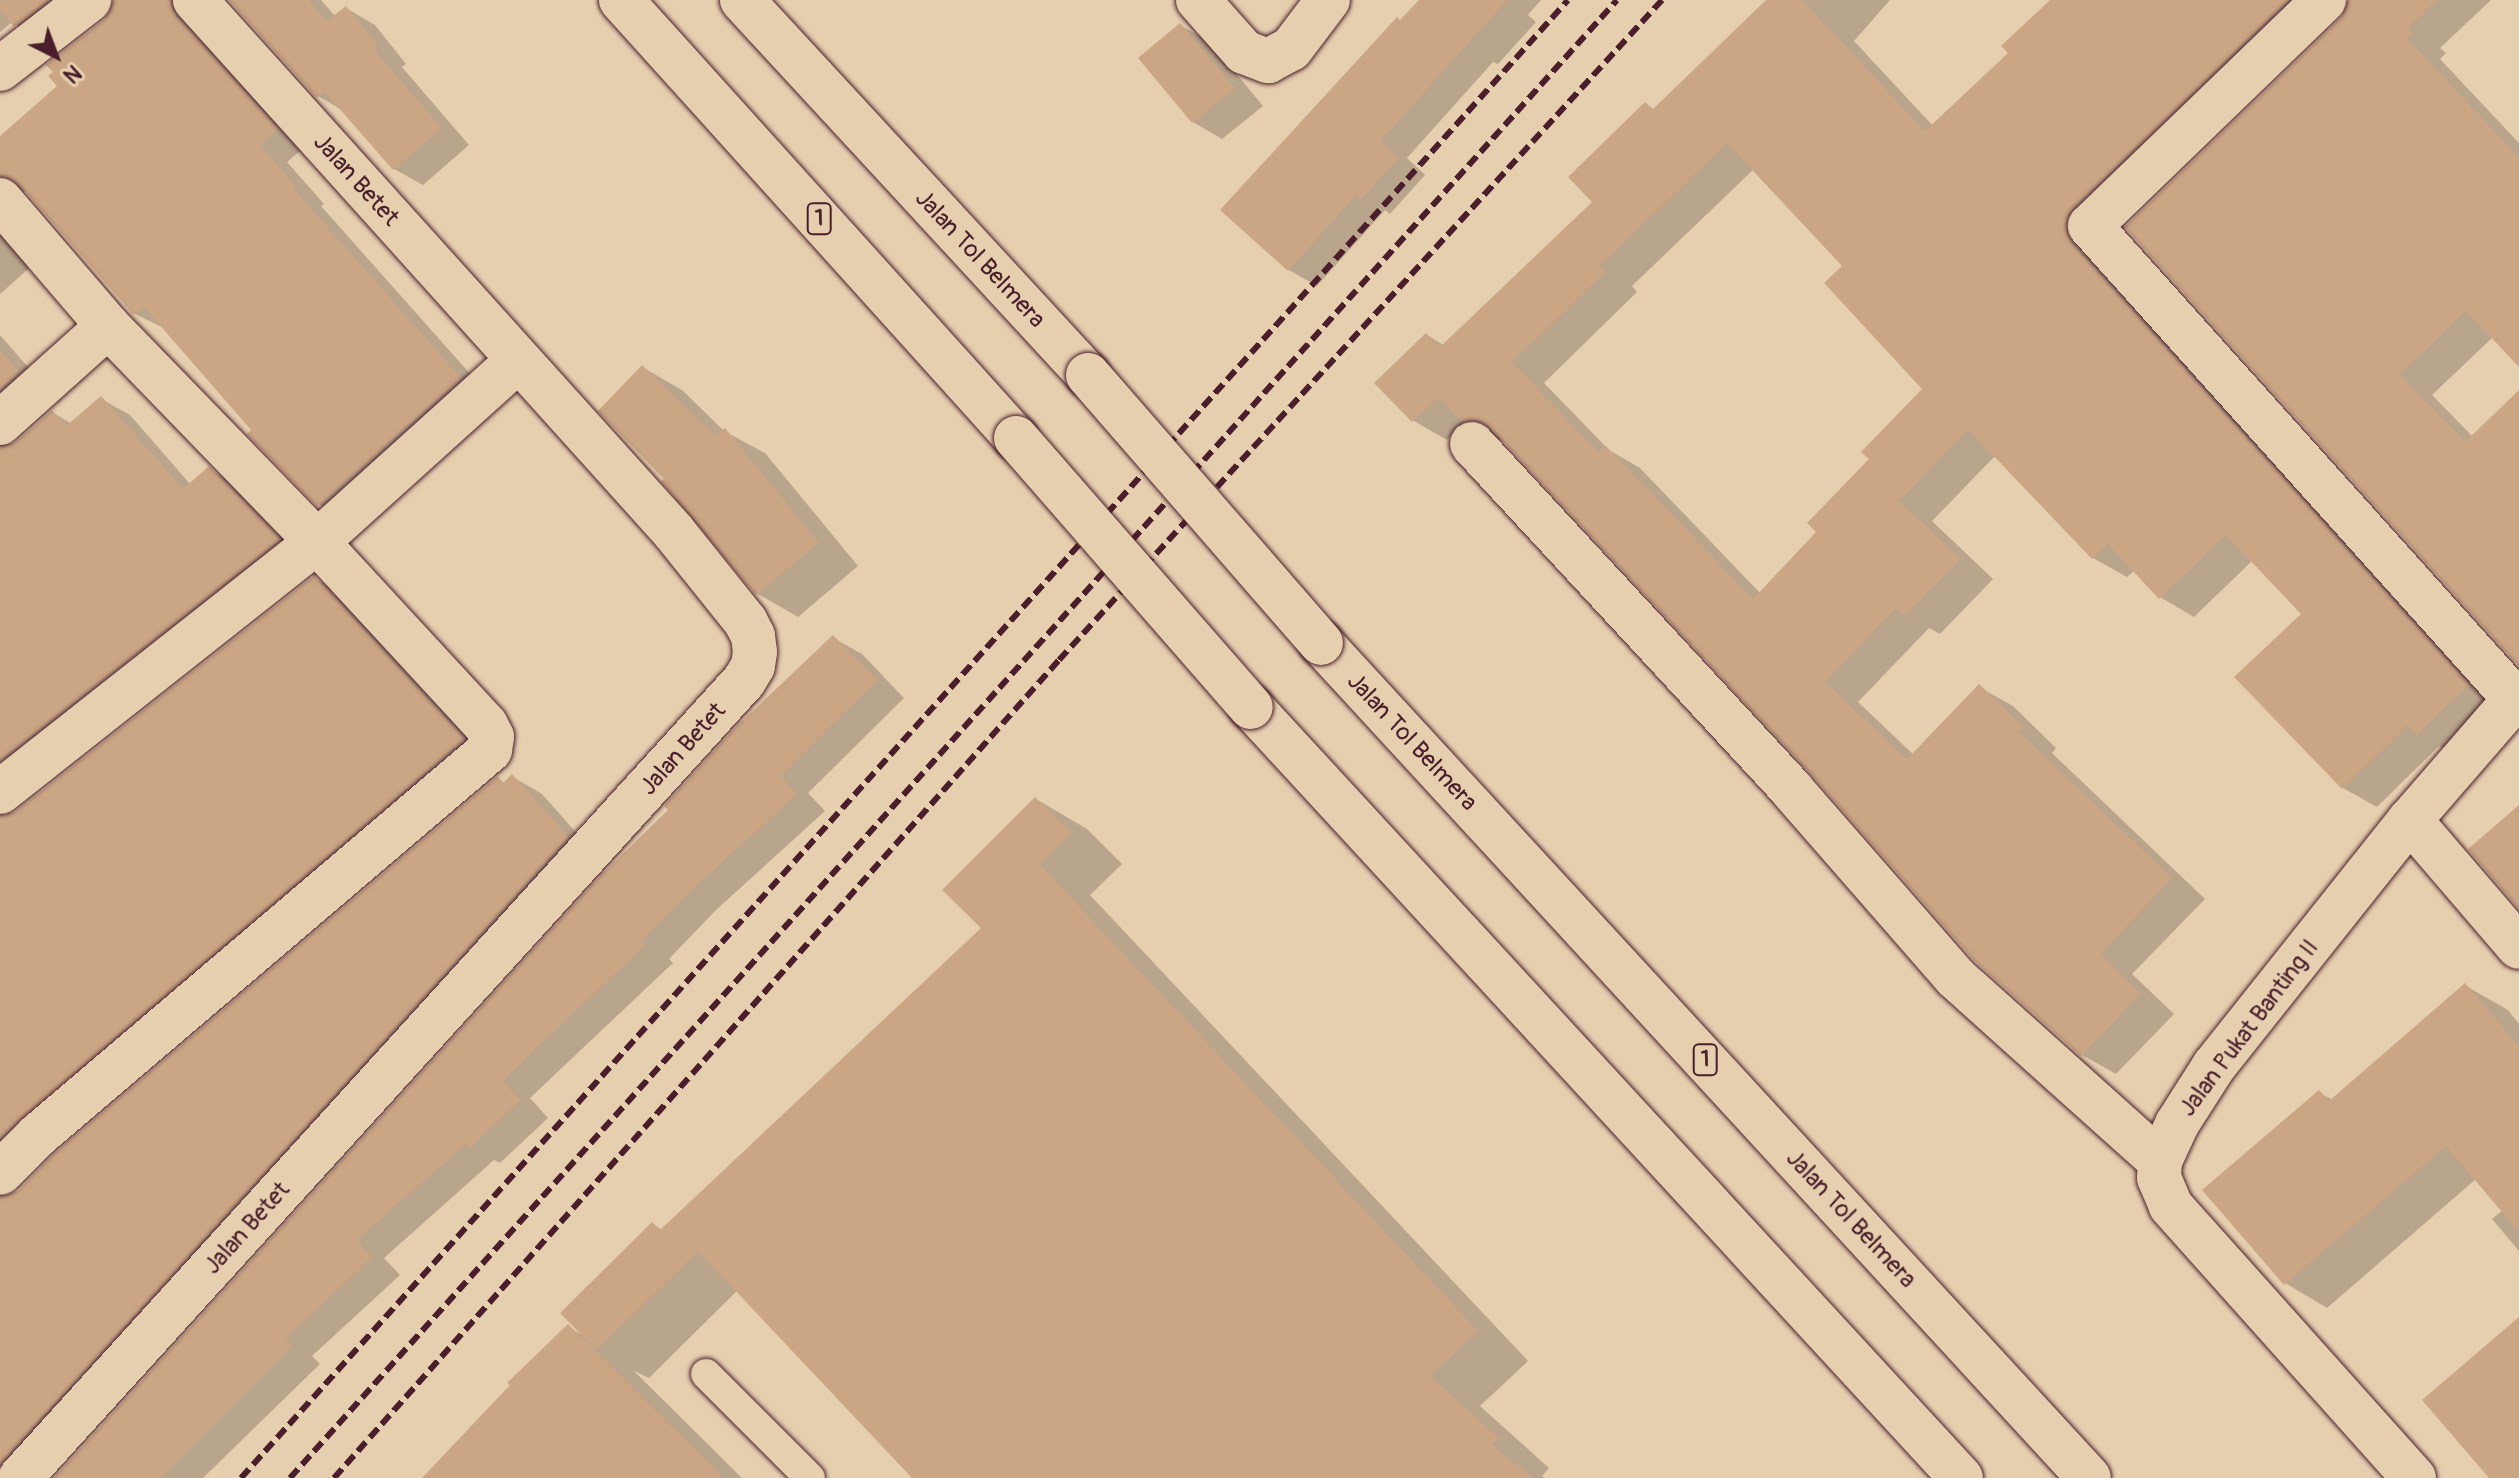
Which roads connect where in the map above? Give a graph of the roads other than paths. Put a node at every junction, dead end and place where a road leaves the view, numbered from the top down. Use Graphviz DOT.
graph roads {
  1 [pos="89,0"];
  2 [pos="195,0"];
  3 [pos="621,0"];
  4 [pos="742,0"];
  5 [pos="1198,0"];
  6 [pos="1328,0"];
  7 [pos="2324,0"];
  8 [pos="0,69"];
  9 [pos="0,200"];
  10 [pos="108,326"];
  11 [pos="517,361"];
  12 [pos="0,423"];
  13 [pos="1472,444"];
  14 [pos="317,542"];
  15 [pos="2517,696"];
  16 [pos="0,792"];
  17 [pos="2410,820"];
  18 [pos="2519,947"];
  19 [pos="2160,1161"];
  20 [pos="1,1170"];
  21 [pos="706,1374"];
  22 [pos="20,1478"];
  23 [pos="810,1478"];
  24 [pos="1961,1478"];
  25 [pos="2089,1478"];
  26 [pos="2414,1478"];
  1 -- 8 [label="main road"];
  2 -- 11 [label="main road, Jalan Betet"];
  3 -- 24 [label="main road, 1, bridge"];
  4 -- 25 [label="main road, Jalan Tol Belmera / 1, bridge"];
  5 -- 6 [label="main road"];
  7 -- 15 [label="main road"];
  9 -- 10 [label="main road"];
  10 -- 12 [label="main road"];
  10 -- 14 [label="main road"];
  11 -- 14 [label="main road"];
  11 -- 22 [label="main road, Jalan Betet"];
  13 -- 19 [label="main road"];
  14 -- 16 [label="main road"];
  14 -- 20 [label="main road"];
  15 -- 17 [label="main road, Jalan Pukat Banting II"];
  17 -- 18 [label="main road"];
  17 -- 19 [label="main road, Jalan Pukat Banting II"];
  19 -- 26 [label="main road"];
  21 -- 23 [label="lane"];
}
